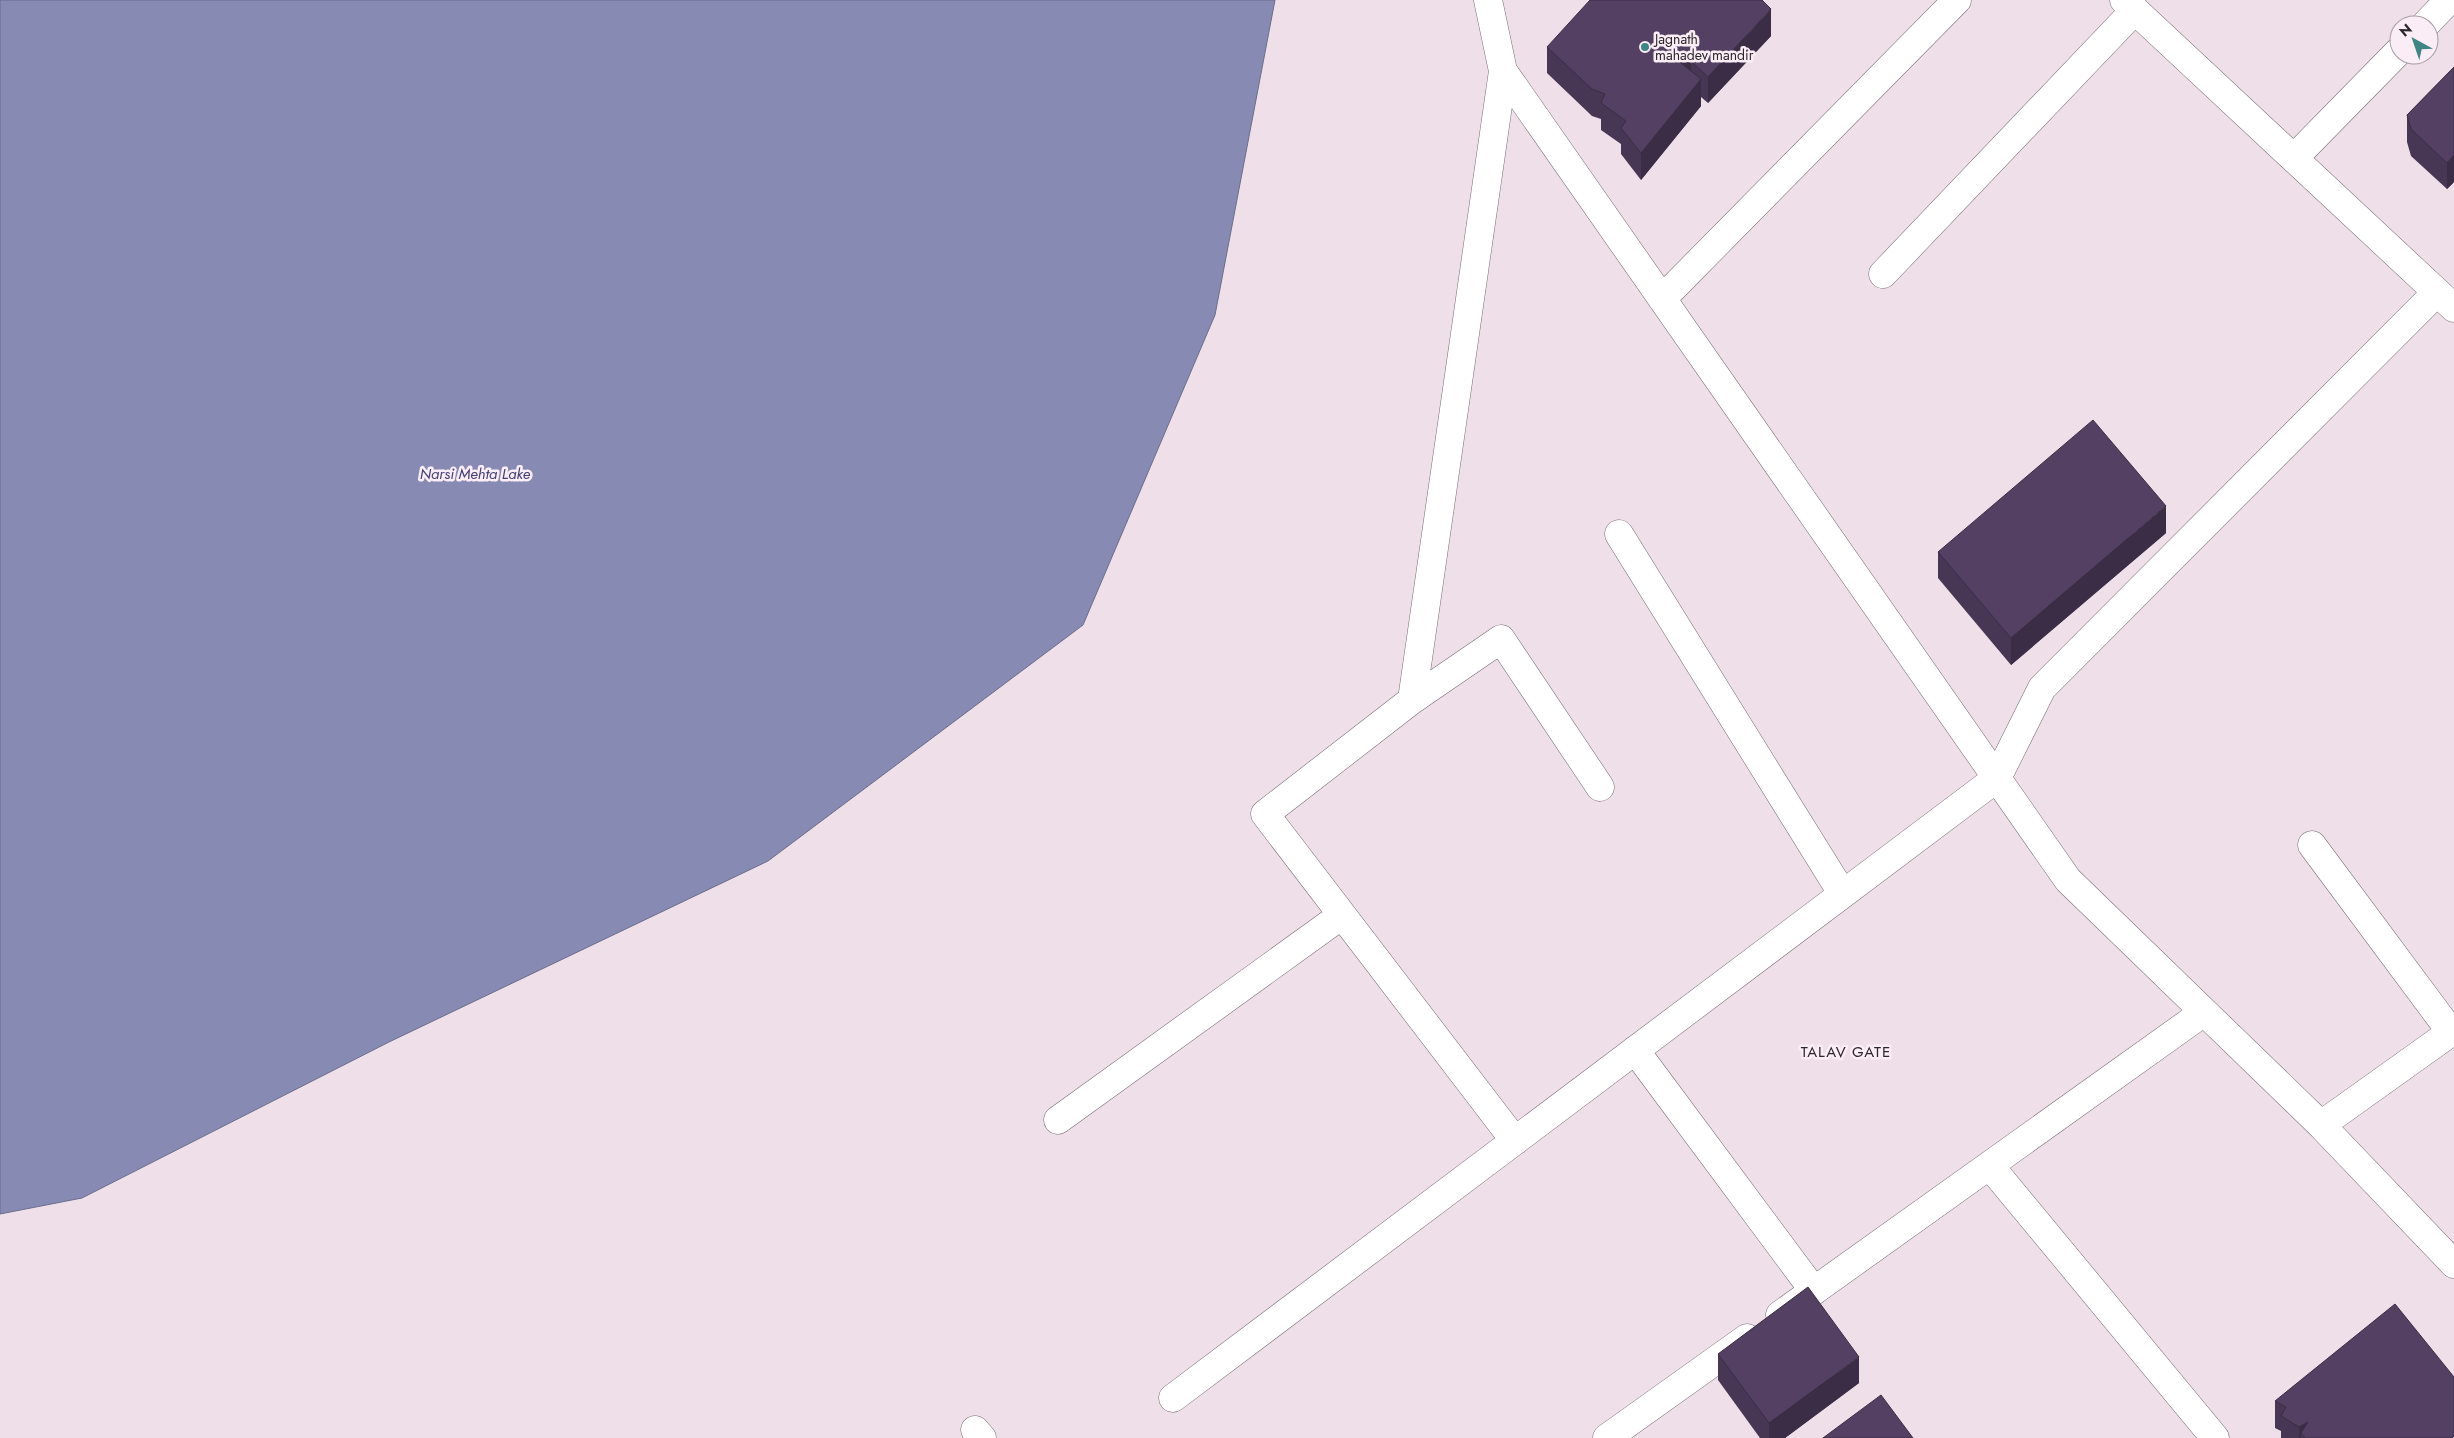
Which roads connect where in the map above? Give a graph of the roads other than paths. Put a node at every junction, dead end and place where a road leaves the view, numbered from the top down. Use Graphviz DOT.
graph roads {
  1 [pos="1488,0"];
  2 [pos="1957,0"];
  3 [pos="2449,0"];
  4 [pos="2130,5"];
  5 [pos="2435,15"];
  6 [pos="2389,61"];
  7 [pos="1503,71"];
  8 [pos="2294,158"];
  9 [pos="1883,274"];
  10 [pos="1662,299"];
  11 [pos="2446,300"];
  12 [pos="1619,534"];
  13 [pos="1412,700"];
  14 [pos="1997,778"];
  15 [pos="1600,787"];
  16 [pos="2312,845"];
  17 [pos="1842,893"];
  18 [pos="1342,915"];
  19 [pos="2204,1012"];
  20 [pos="2452,1031"];
  21 [pos="1635,1050"];
  22 [pos="1058,1120"];
  23 [pos="2321,1126"];
  24 [pos="1515,1141"];
  25 [pos="1990,1166"];
  26 [pos="2454,1264"];
  27 [pos="1814,1290"];
  28 [pos="1173,1398"];
  29 [pos="1608,1438"];
  30 [pos="2215,1438"];
  1 -- 7 [label="street"];
  2 -- 10 [label="street"];
  3 -- 5 [label="street"];
  4 -- 8 [label="street"];
  4 -- 9 [label="street"];
  6 -- 8 [label="street"];
  7 -- 10 [label="street"];
  7 -- 13 [label="street"];
  8 -- 11 [label="street"];
  10 -- 14 [label="street"];
  11 -- 14 [label="street"];
  12 -- 17 [label="street"];
  13 -- 15 [label="street"];
  13 -- 18 [label="street"];
  14 -- 17 [label="street"];
  14 -- 19 [label="street"];
  16 -- 20 [label="street"];
  17 -- 21 [label="street"];
  18 -- 22 [label="street"];
  18 -- 24 [label="street"];
  19 -- 23 [label="street"];
  19 -- 25 [label="street"];
  20 -- 23 [label="street"];
  21 -- 24 [label="street"];
  21 -- 27 [label="street"];
  23 -- 26 [label="street"];
  24 -- 28 [label="street"];
  25 -- 27 [label="street"];
  25 -- 30 [label="street"];
  27 -- 29 [label="street"];
}
